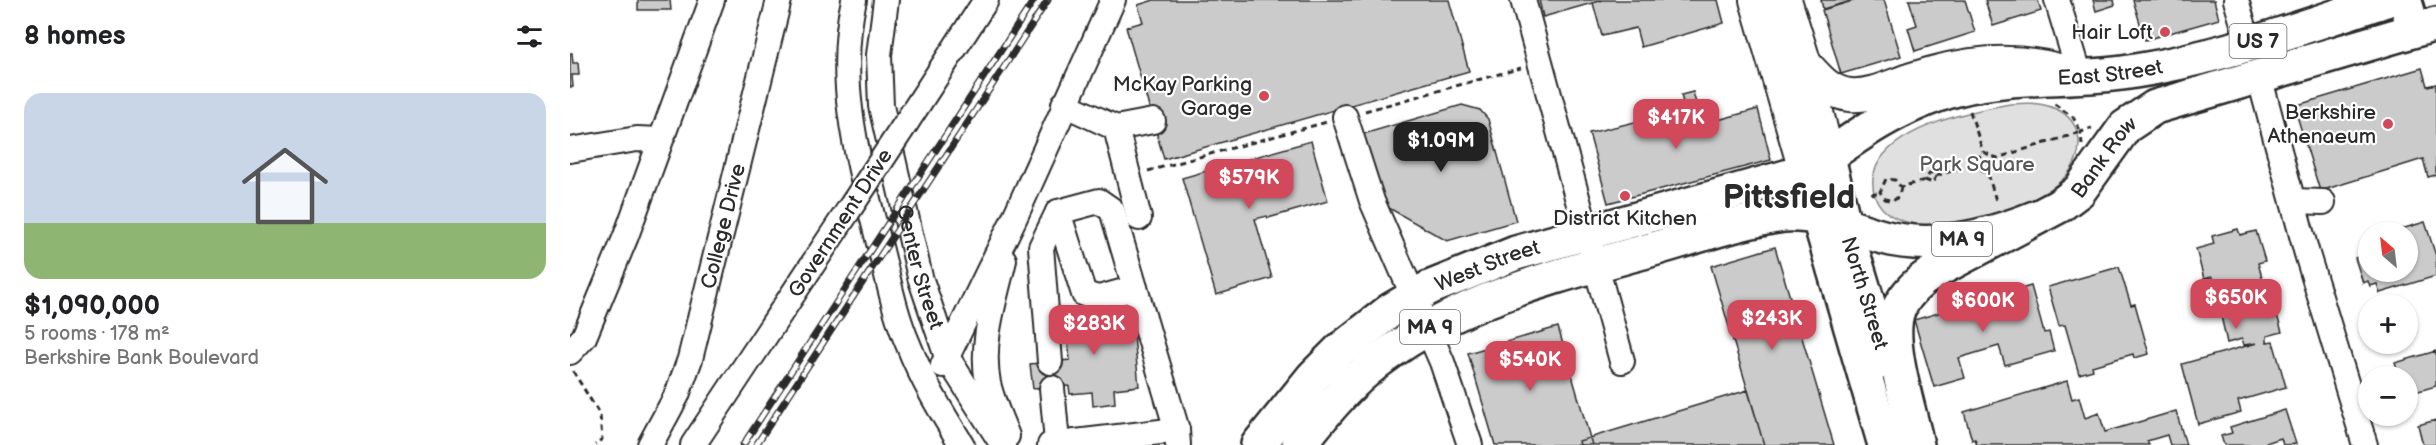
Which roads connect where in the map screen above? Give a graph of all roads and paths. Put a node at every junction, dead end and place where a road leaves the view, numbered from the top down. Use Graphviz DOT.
graph roads {
  1 [pos="712,0"];
  2 [pos="779,0"];
  3 [pos="854,0"];
  4 [pos="886,0"];
  5 [pos="986,0"];
  6 [pos="1113,0"];
  7 [pos="1523,0"];
  8 [pos="1756,0"];
  9 [pos="1785,0"];
  10 [pos="2057,0"];
  11 [pos="2236,0"];
  12 [pos="2386,0"];
  13 [pos="2418,18"];
  14 [pos="2249,44"];
  15 [pos="1805,64"];
  16 [pos="1526,67"];
  17 [pos="2080,76"];
  18 [pos="2259,76"];
  19 [pos="2049,100"];
  20 [pos="2172,101"];
  21 [pos="1064,104"];
  22 [pos="1969,108"];
  23 [pos="1346,117"];
  24 [pos="1153,122"];
  25 [pos="1116,128"];
  26 [pos="660,140"];
  27 [pos="570,150"];
  28 [pos="1983,152"];
  29 [pos="1996,158"];
  30 [pos="1973,164"];
  31 [pos="1840,172"];
  32 [pos="1988,174"];
  33 [pos="1128,176"];
  34 [pos="1936,176"];
  35 [pos="1925,180"];
  36 [pos="1901,187"];
  37 [pos="1028,189"];
  38 [pos="1880,192"];
  39 [pos="2293,201"];
  40 [pos="2323,202"];
  41 [pos="1997,205"];
  42 [pos="1062,211"];
  43 [pos="2037,217"];
  44 [pos="1139,218"];
  45 [pos="1014,219"];
  46 [pos="1832,221"];
  47 [pos="1884,237"];
  48 [pos="1592,250"];
  49 [pos="1135,288"];
  50 [pos="1412,297"];
  51 [pos="1427,328"];
  52 [pos="571,356"];
  53 [pos="947,357"];
  54 [pos="1622,361"];
  55 [pos="1050,362"];
  56 [pos="1052,387"];
  57 [pos="930,391"];
  58 [pos="1177,437"];
  59 [pos="1067,443"];
  60 [pos="595,445"];
  61 [pos="650,445"];
  62 [pos="693,445"];
  63 [pos="962,445"];
  64 [pos="1003,445"];
  65 [pos="1010,445"];
  66 [pos="1258,445"];
  67 [pos="1299,445"];
  68 [pos="1470,445"];
  69 [pos="1885,445"];
  70 [pos="1917,445"];
  71 [pos="2365,445"];
  1 -- 26 [label="street"];
  2 -- 61 [label="street, College Drive"];
  3 -- 57 [label="street, Center Street"];
  4 -- 53 [label="street, Center Street"];
  5 -- 62 [label="street, Government Drive, bridge"];
  6 -- 21 [label="street"];
  7 -- 48 [label="street"];
  8 -- 31 [label="main road, North Street"];
  9 -- 15 [label="main road, North Street"];
  10 -- 17 [label="street"];
  11 -- 14 [label="street"];
  12 -- 14 [label="highway, East Street / US 7"];
  13 -- 18 [label="highway, East Street / US 7"];
  14 -- 17 [label="highway, East Street / US 7"];
  15 -- 17 [label="main road, East Street"];
  15 -- 31 [label="main road, North Street"];
  16 -- 23 [label="path"];
  17 -- 31 [label="highway, US 7"];
  18 -- 20 [label="highway, East Street / US 7"];
  18 -- 39 [label="street"];
  19 -- 29 [label="path"];
  20 -- 43 [label="highway, Bank Row / US 7"];
  21 -- 25 [label="street"];
  21 -- 37 [label="street"];
  22 -- 28 [label="path"];
  23 -- 33 [label="path"];
  23 -- 50 [label="street"];
  24 -- 25 [label="street"];
  25 -- 33 [label="street"];
  26 -- 27 [label="street"];
  26 -- 52 [label="street"];
  28 -- 29 [label="path"];
  28 -- 30 [label="path"];
  29 -- 32 [label="path"];
  30 -- 32 [label="path"];
  30 -- 34 [label="path"];
  31 -- 38 [label="path"];
  31 -- 46 [label="highway, North Street"];
  31 -- 47 [label="highway"];
  31 -- 48 [label="highway, West Street / MA 9"];
  32 -- 41 [label="path"];
  33 -- 44 [label="street"];
  34 -- 35 [label="path"];
  34 -- 35 [label="path"];
  35 -- 36 [label="path"];
  36 -- 38 [label="path"];
  36 -- 38 [label="path"];
  37 -- 42 [label="street"];
  37 -- 45 [label="street"];
  39 -- 40 [label="street"];
  39 -- 71 [label="street"];
  42 -- 49 [label="street"];
  42 -- 49 [label="street"];
  42 -- 55 [label="street"];
  43 -- 47 [label="highway, Bank Row / MA 9"];
  43 -- 70 [label="highway, Bank Row / US 7"];
  45 -- 53 [label="street"];
  45 -- 65 [label="street"];
  46 -- 47 [label="highway, Bank Row / MA 9"];
  46 -- 48 [label="highway, West Street / MA 9"];
  46 -- 69 [label="highway"];
  46 -- 70 [label="highway, North Street"];
  48 -- 50 [label="highway, West Street / MA 9"];
  48 -- 51 [label="highway, West Street / MA 9"];
  48 -- 54 [label="street"];
  49 -- 58 [label="street"];
  50 -- 51 [label="street"];
  50 -- 66 [label="highway, West Street / MA 9"];
  51 -- 67 [label="highway, West Street / MA 9"];
  51 -- 68 [label="street"];
  52 -- 60 [label="path"];
  53 -- 57 [label="street"];
  53 -- 64 [label="street, Center Street"];
  56 -- 59 [label="street"];
  57 -- 63 [label="street, Center Street"];
  58 -- 59 [label="street"];
}
